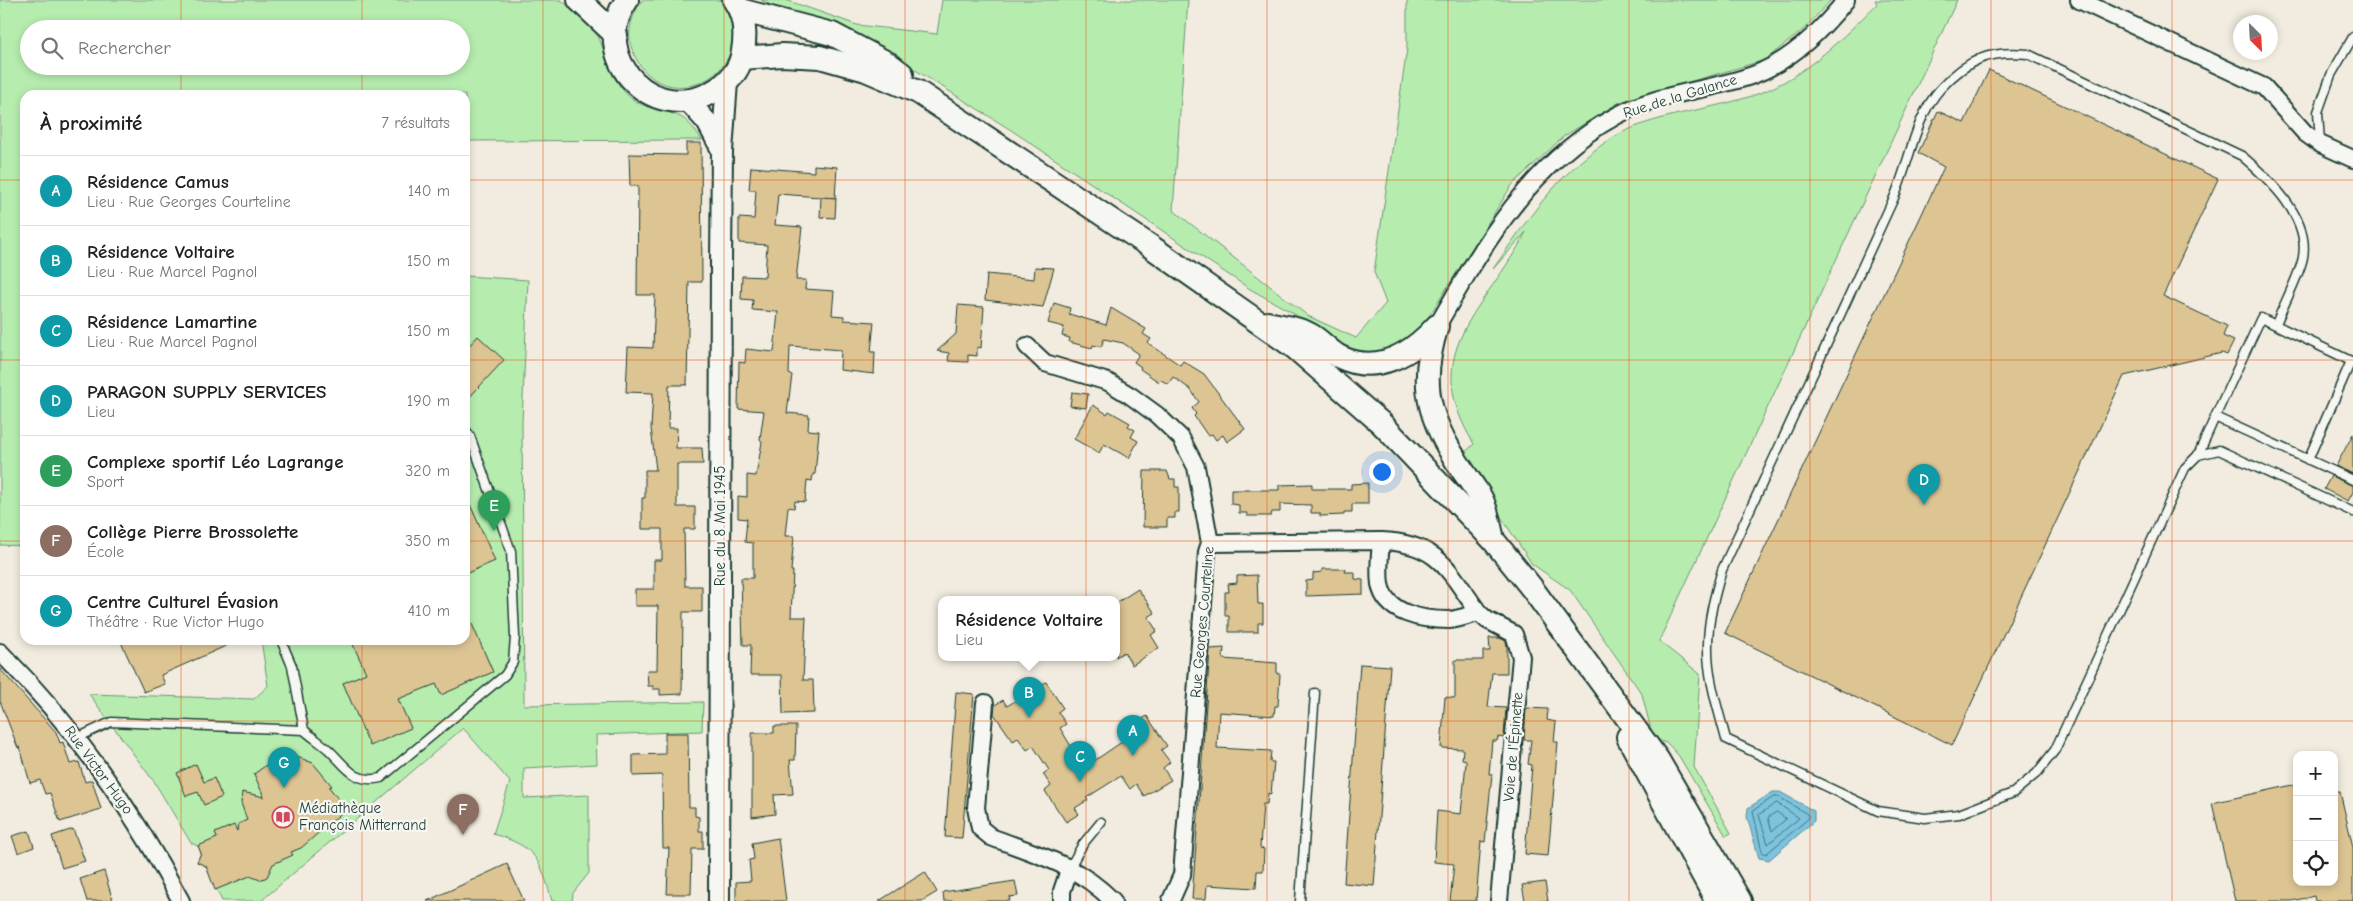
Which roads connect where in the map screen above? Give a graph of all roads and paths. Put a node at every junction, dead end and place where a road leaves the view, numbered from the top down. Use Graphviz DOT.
graph roads {
  1 [pos="579,0"];
  2 [pos="626,0"];
  3 [pos="1846,0"];
  4 [pos="2079,0"];
  5 [pos="737,5"];
  6 [pos="616,35"];
  7 [pos="2353,37"];
  8 [pos="742,58"];
  9 [pos="727,82"];
  10 [pos="918,92"];
  11 [pos="688,102"];
  12 [pos="2320,144"];
  13 [pos="722,150"];
  14 [pos="2353,159"];
  15 [pos="1257,320"];
  16 [pos="2276,324"];
  17 [pos="1437,326"];
  18 [pos="1027,346"];
  19 [pos="2215,417"];
  20 [pos="470,436"];
  21 [pos="2198,455"];
  22 [pos="2308,460"];
  23 [pos="2353,480"];
  24 [pos="2353,512"];
  25 [pos="1381,541"];
  26 [pos="1494,541"];
  27 [pos="1210,543"];
  28 [pos="1479,613"];
  29 [pos="283,645"];
  30 [pos="0,652"];
  31 [pos="1315,694"];
  32 [pos="1609,695"];
  33 [pos="985,703"];
  34 [pos="304,730"];
  35 [pos="77,738"];
  36 [pos="1101,822"];
  37 [pos="1070,867"];
  38 [pos="181,901"];
  39 [pos="719,901"];
  40 [pos="1062,901"];
  41 [pos="1113,901"];
  42 [pos="1169,901"];
  43 [pos="1300,901"];
  44 [pos="1500,901"];
  45 [pos="1717,901"];
  46 [pos="1740,901"];
  1 -- 6 [label="main road"];
  2 -- 6 [label="main road"];
  3 -- 17 [label="street, Rue de la Galance"];
  4 -- 12 [label="street"];
  5 -- 8 [label="main road"];
  5 -- 10 [label="main road"];
  6 -- 11 [label="main road"];
  7 -- 12 [label="lane"];
  8 -- 9 [label="main road"];
  8 -- 10 [label="main road"];
  9 -- 11 [label="main road"];
  9 -- 13 [label="street, Rue du 8 Mai 1945"];
  10 -- 15 [label="main road"];
  11 -- 13 [label="street, Rue du 8 Mai 1945"];
  12 -- 14 [label="street"];
  13 -- 39 [label="street, Rue du 8 Mai 1945"];
  15 -- 17 [label="main road"];
  15 -- 26 [label="main road"];
  16 -- 19 [label="lane"];
  16 -- 21 [label="lane"];
  16 -- 22 [label="lane"];
  17 -- 26 [label="main road"];
  18 -- 27 [label="street, Rue Georges Courteline"];
  19 -- 21 [label="lane"];
  19 -- 22 [label="lane"];
  20 -- 34 [label="lane"];
  21 -- 24 [label="lane"];
  22 -- 23 [label="lane"];
  25 -- 27 [label="street, Voie de l'Épinette"];
  25 -- 28 [label="street, Voie de l'Épinette"];
  25 -- 28 [label="street"];
  26 -- 32 [label="main road"];
  27 -- 42 [label="street, Rue Georges Courteline"];
  28 -- 44 [label="street, Voie de l'Épinette"];
  29 -- 34 [label="lane"];
  30 -- 35 [label="street, Rue Victor Hugo"];
  31 -- 43 [label="lane"];
  32 -- 45 [label="main road"];
  32 -- 46 [label="main road"];
  33 -- 37 [label="street"];
  34 -- 35 [label="lane"];
  35 -- 38 [label="street, Rue Victor Hugo"];
  36 -- 37 [label="lane"];
  37 -- 40 [label="street"];
  37 -- 41 [label="street"];
}
